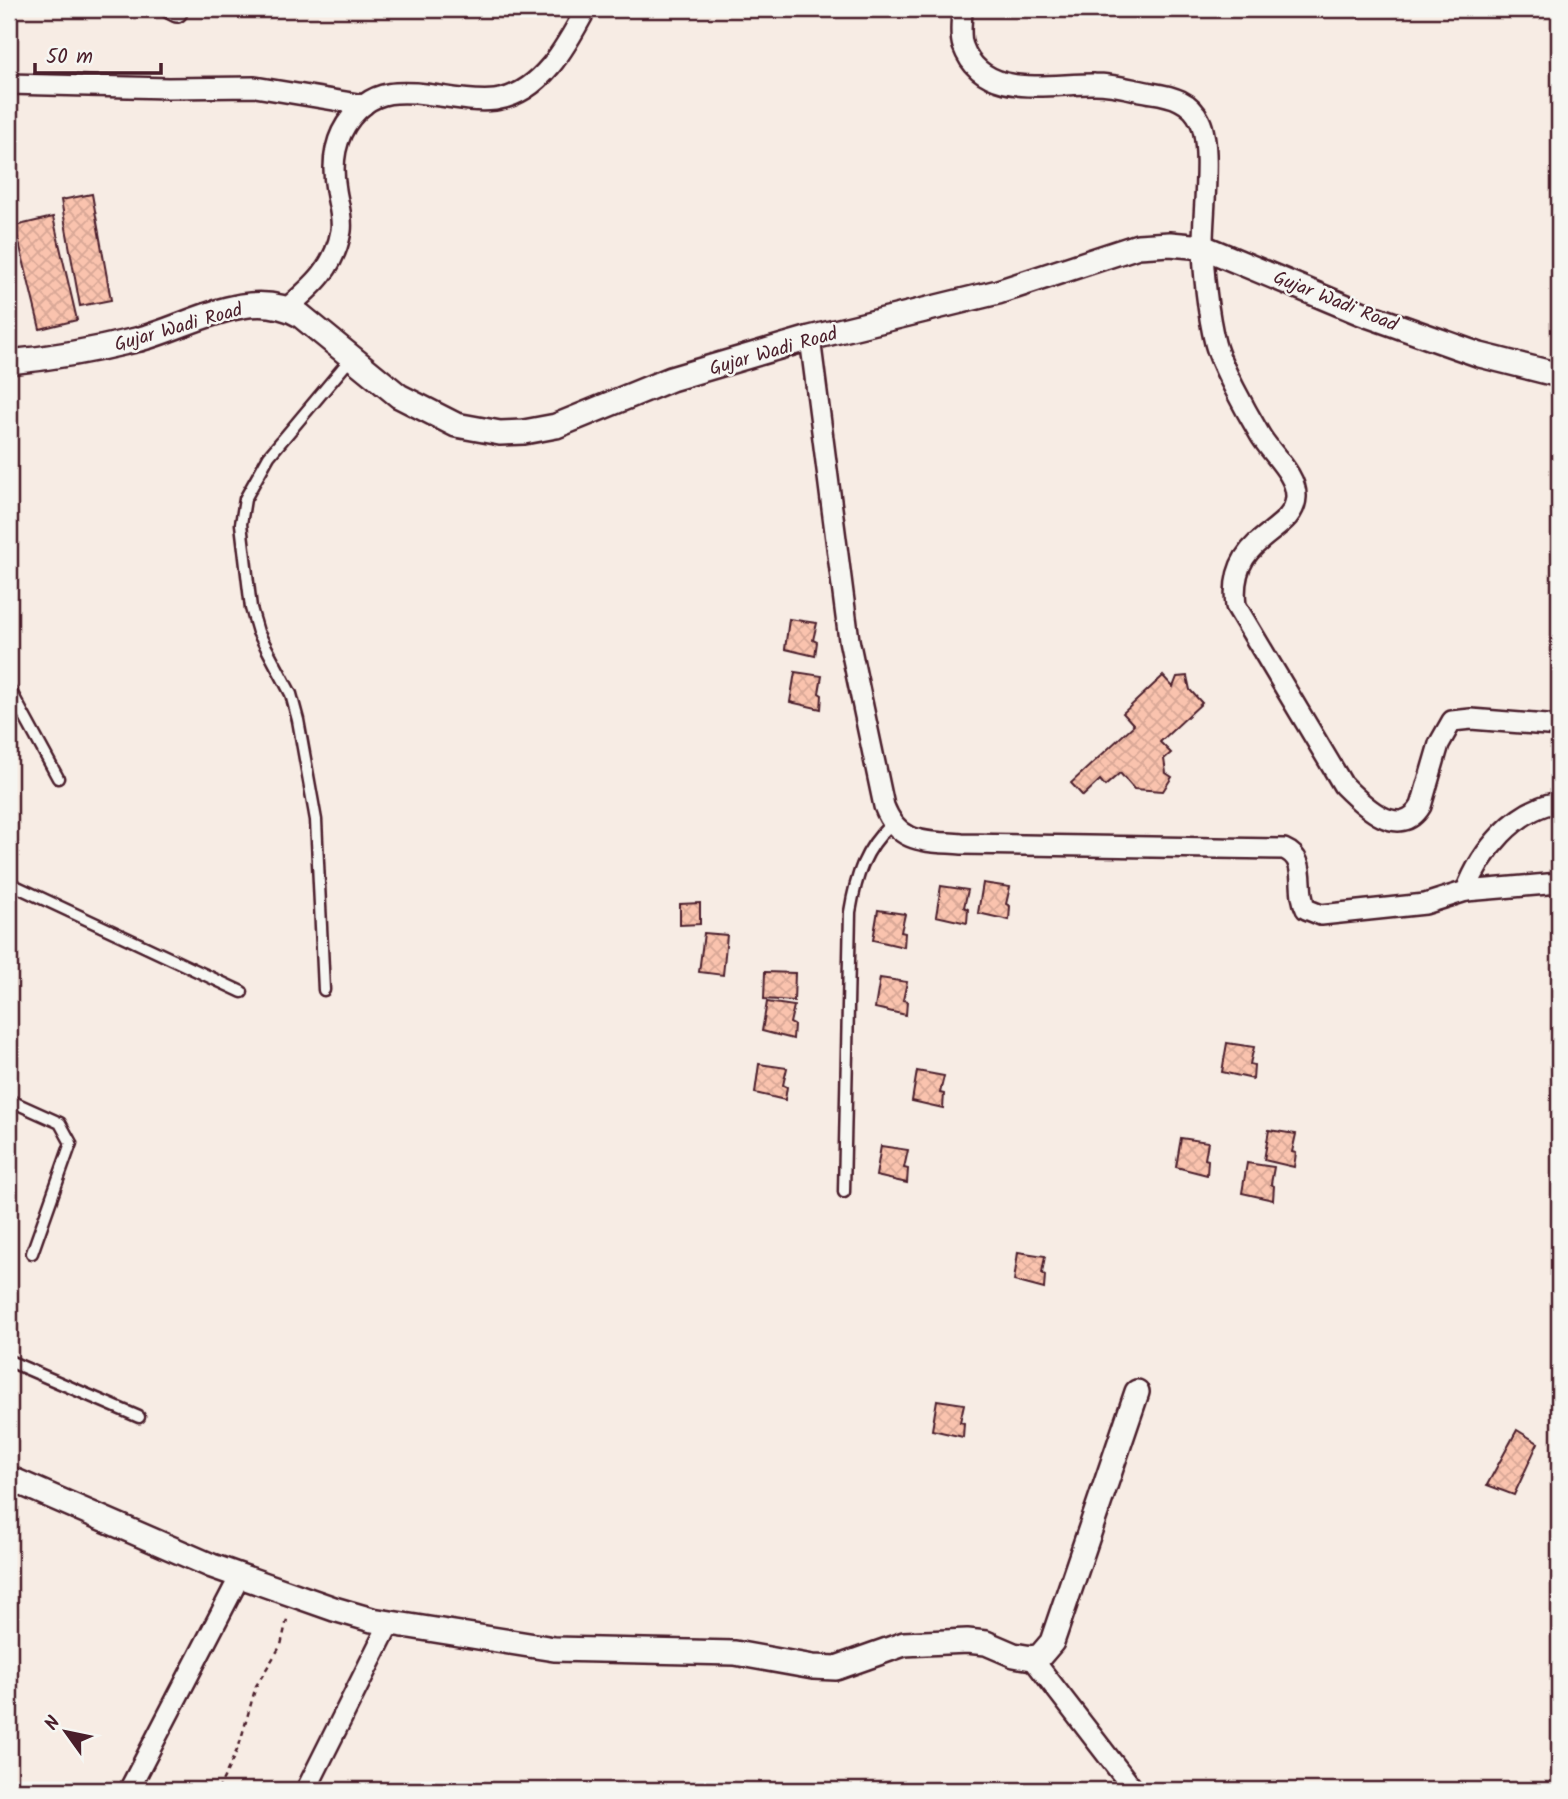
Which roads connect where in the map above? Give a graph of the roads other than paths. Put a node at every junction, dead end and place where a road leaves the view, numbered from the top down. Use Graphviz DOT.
graph roads {
  1 [pos="586,9"];
  2 [pos="962,9"];
  3 [pos="9,84"];
  4 [pos="363,106"];
  5 [pos="1203,247"];
  6 [pos="287,308"];
  7 [pos="810,338"];
  8 [pos="352,357"];
  9 [pos="9,362"];
  10 [pos="1559,375"];
  11 [pos="9,688"];
  12 [pos="1559,726"];
  13 [pos="58,778"];
  14 [pos="1559,802"];
  15 [pos="891,824"];
  16 [pos="9,883"];
  17 [pos="1559,883"];
  18 [pos="1466,891"];
  19 [pos="324,990"];
  20 [pos="242,992"];
  21 [pos="9,1100"];
  22 [pos="844,1192"];
  23 [pos="32,1253"];
  24 [pos="9,1360"];
  25 [pos="1137,1392"];
  26 [pos="139,1417"];
  27 [pos="9,1478"];
  28 [pos="240,1576"];
  29 [pos="390,1622"];
  30 [pos="1031,1658"];
  31 [pos="129,1790"];
  32 [pos="306,1790"];
  33 [pos="1134,1790"];
  1 -- 4 [label="street"];
  2 -- 5 [label="street"];
  3 -- 4 [label="street"];
  4 -- 6 [label="street"];
  5 -- 7 [label="street, Gujar Wadi Road"];
  5 -- 10 [label="street, Gujar Wadi Road"];
  5 -- 12 [label="street"];
  6 -- 8 [label="street, Gujar Wadi Road"];
  6 -- 9 [label="street, Gujar Wadi Road"];
  7 -- 8 [label="street, Gujar Wadi Road"];
  7 -- 15 [label="street"];
  8 -- 19 [label="lane"];
  11 -- 13 [label="lane"];
  14 -- 18 [label="street"];
  15 -- 18 [label="street"];
  15 -- 22 [label="lane"];
  16 -- 20 [label="lane"];
  17 -- 18 [label="street"];
  21 -- 23 [label="lane"];
  24 -- 26 [label="lane"];
  25 -- 30 [label="street"];
  27 -- 28 [label="street"];
  28 -- 29 [label="street"];
  28 -- 31 [label="street"];
  29 -- 30 [label="street"];
  29 -- 32 [label="street"];
  30 -- 33 [label="street"];
}
